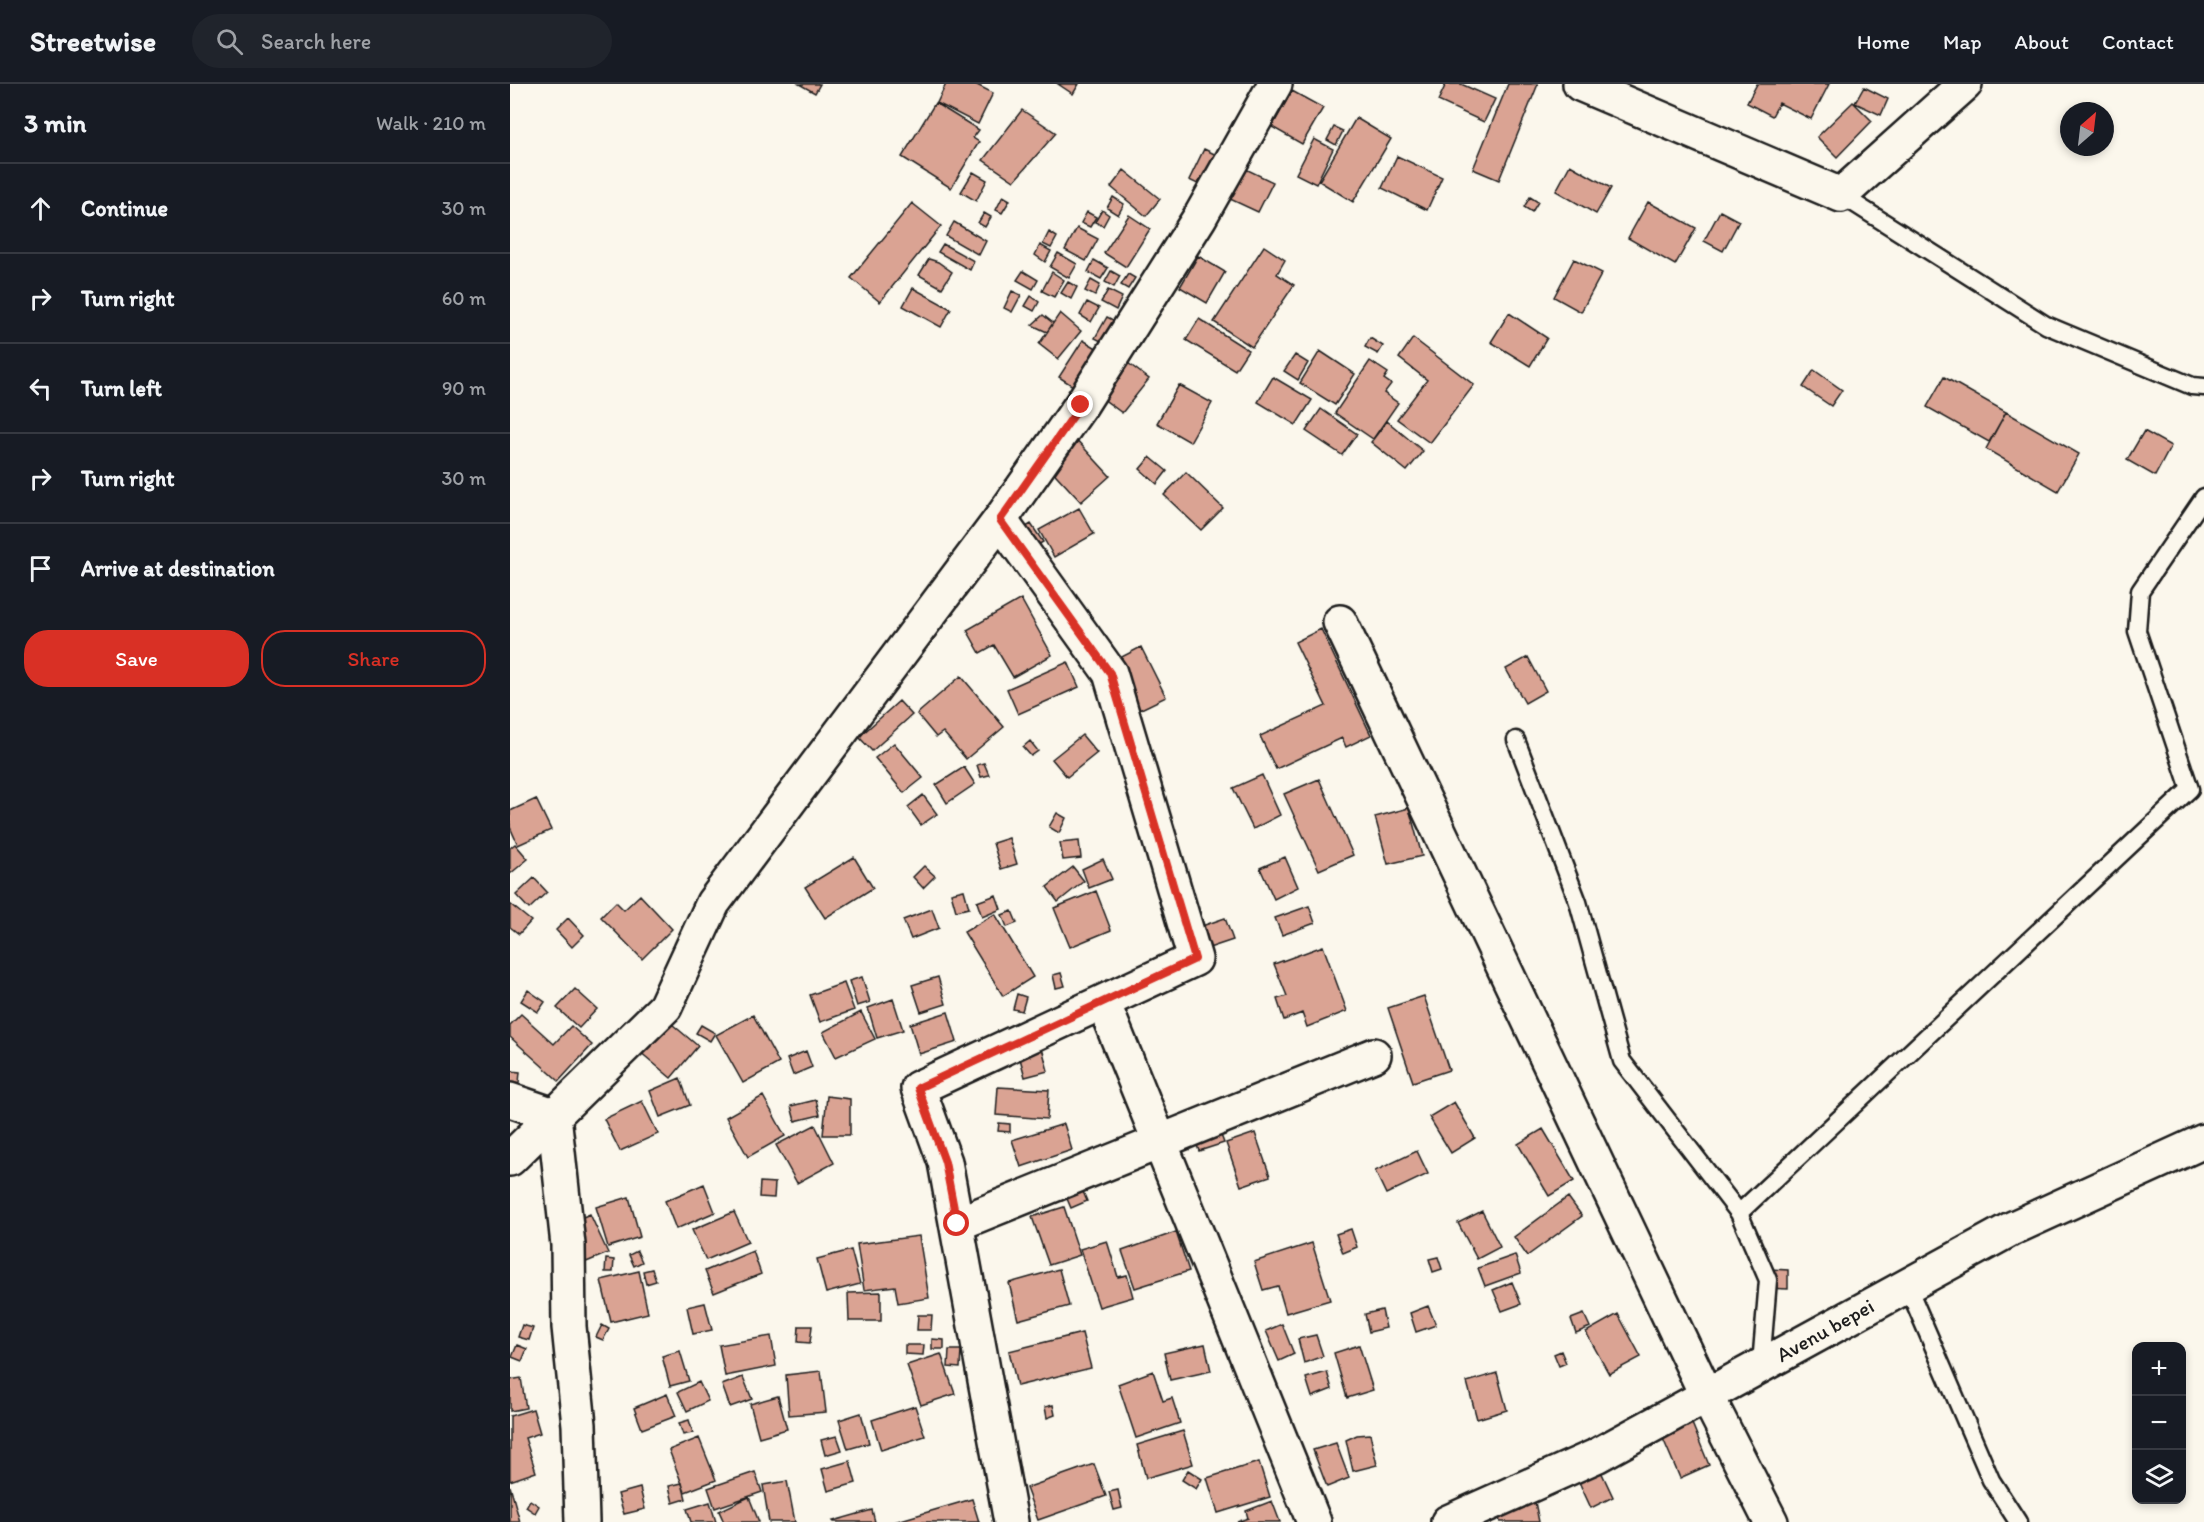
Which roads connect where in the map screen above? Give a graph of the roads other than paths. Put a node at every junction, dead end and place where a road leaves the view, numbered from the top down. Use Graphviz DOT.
graph roads {
  1 [pos="1275,84"];
  2 [pos="1965,84"];
  3 [pos="1585,85"];
  4 [pos="1841,195"];
  5 [pos="2204,387"];
  6 [pos="2204,497"];
  7 [pos="1000,520"];
  8 [pos="1340,622"];
  9 [pos="1516,740"];
  10 [pos="1103,1002"];
  11 [pos="1374,1055"];
  12 [pos="510,1100"];
  13 [pos="554,1115"];
  14 [pos="2204,1141"];
  15 [pos="1160,1142"];
  16 [pos="510,1159"];
  17 [pos="1739,1213"];
  18 [pos="957,1224"];
  19 [pos="1907,1285"];
  20 [pos="1761,1365"];
  21 [pos="1706,1394"];
  22 [pos="582,1522"];
  23 [pos="1011,1522"];
  24 [pos="1314,1522"];
  25 [pos="1448,1522"];
  26 [pos="1771,1522"];
  27 [pos="2018,1522"];
  1 -- 7 [label="street"];
  2 -- 4 [label="street"];
  3 -- 4 [label="street"];
  4 -- 5 [label="lane"];
  6 -- 17 [label="lane"];
  7 -- 10 [label="street"];
  7 -- 13 [label="street"];
  8 -- 21 [label="street"];
  9 -- 17 [label="lane"];
  10 -- 15 [label="street"];
  10 -- 18 [label="street"];
  11 -- 15 [label="street"];
  12 -- 13 [label="street"];
  13 -- 16 [label="street"];
  13 -- 22 [label="street"];
  14 -- 19 [label="street, Avenu bepei"];
  15 -- 18 [label="street"];
  15 -- 24 [label="street"];
  17 -- 20 [label="lane"];
  18 -- 23 [label="street"];
  19 -- 20 [label="street, Avenu bepei"];
  19 -- 27 [label="lane"];
  20 -- 21 [label="street, Avenu bepei"];
  21 -- 25 [label="street, Avenu bepei"];
  21 -- 26 [label="street"];
}
